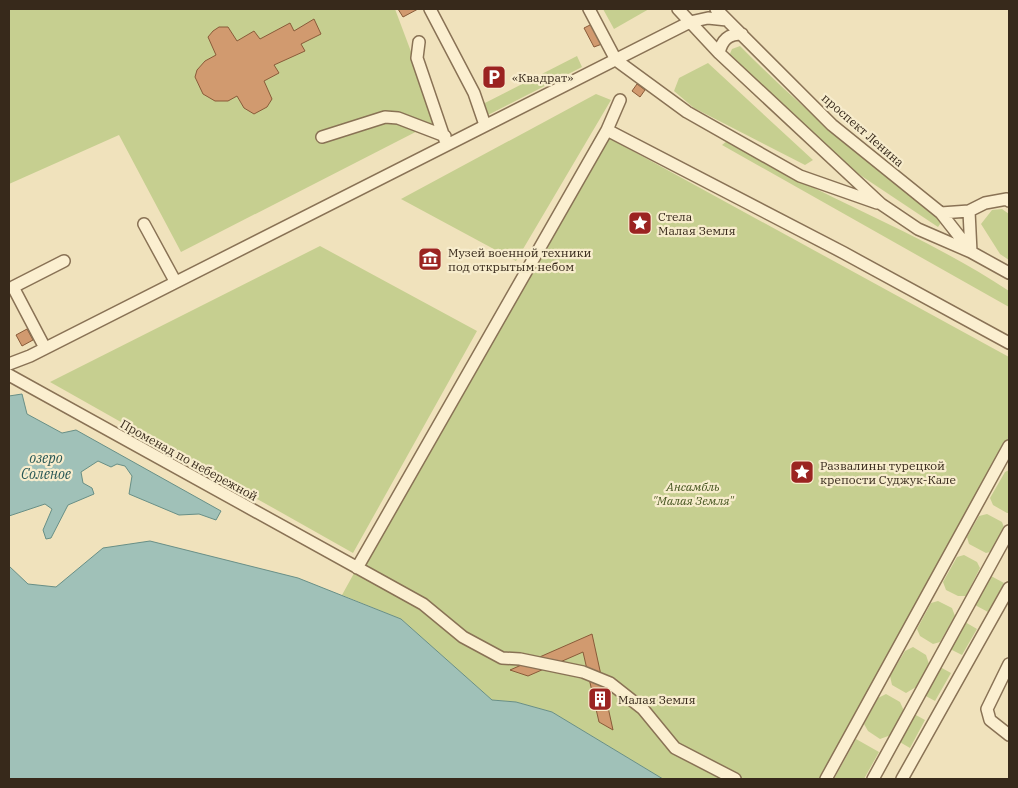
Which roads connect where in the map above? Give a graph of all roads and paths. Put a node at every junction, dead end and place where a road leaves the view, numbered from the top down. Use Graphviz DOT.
graph roads {
  1 [pos="430,9"];
  2 [pos="589,9"];
  3 [pos="678,9"];
  4 [pos="701,9"];
  5 [pos="716,9"];
  6 [pos="727,20"];
  7 [pos="690,22"];
  8 [pos="742,34"];
  9 [pos="419,42"];
  10 [pos="720,53"];
  11 [pos="616,60"];
  12 [pos="620,100"];
  13 [pos="485,125"];
  14 [pos="607,130"];
  15 [pos="322,137"];
  16 [pos="445,140"];
  17 [pos="1009,202"];
  18 [pos="881,204"];
  19 [pos="969,211"];
  20 [pos="942,213"];
  21 [pos="144,224"];
  22 [pos="971,252"];
  23 [pos="64,261"];
  24 [pos="1009,273"];
  25 [pos="175,281"];
  26 [pos="1009,344"];
  27 [pos="45,348"];
  28 [pos="9,364"];
  29 [pos="9,375"];
  30 [pos="1009,446"];
  31 [pos="1009,531"];
  32 [pos="357,568"];
  33 [pos="1009,588"];
  34 [pos="1009,664"];
  35 [pos="1009,735"];
  36 [pos="735,779"];
  37 [pos="826,779"];
  38 [pos="873,779"];
  39 [pos="902,779"];
  1 -- 13 [label="street"];
  2 -- 11 [label="street"];
  3 -- 7 [label="street, проспект Ленина"];
  4 -- 7 [label="street"];
  5 -- 6 [label="street, проспект Ленина"];
  6 -- 7 [label="street"];
  6 -- 8 [label="street, проспект Ленина"];
  7 -- 10 [label="street, проспект Ленина"];
  7 -- 11 [label="street"];
  8 -- 10 [label="street"];
  8 -- 20 [label="street, проспект Ленина"];
  9 -- 16 [label="street"];
  10 -- 18 [label="street, проспект Ленина"];
  11 -- 13 [label="street"];
  11 -- 18 [label="street, проспект Ленина"];
  12 -- 14 [label="street"];
  13 -- 16 [label="street"];
  14 -- 26 [label="street"];
  14 -- 32 [label="street"];
  15 -- 16 [label="street"];
  16 -- 25 [label="street"];
  17 -- 19 [label="street"];
  18 -- 22 [label="street, проспект Ленина"];
  19 -- 20 [label="street"];
  19 -- 22 [label="street"];
  20 -- 22 [label="street, проспект Ленина"];
  21 -- 25 [label="street"];
  22 -- 24 [label="street, проспект Ленина"];
  23 -- 27 [label="street"];
  25 -- 27 [label="street"];
  27 -- 28 [label="street"];
  29 -- 32 [label="street, Променад по небережной"];
  30 -- 37 [label="street"];
  31 -- 38 [label="street"];
  32 -- 36 [label="street, Променад по небережной"];
  33 -- 39 [label="street"];
  34 -- 35 [label="street"];
}
